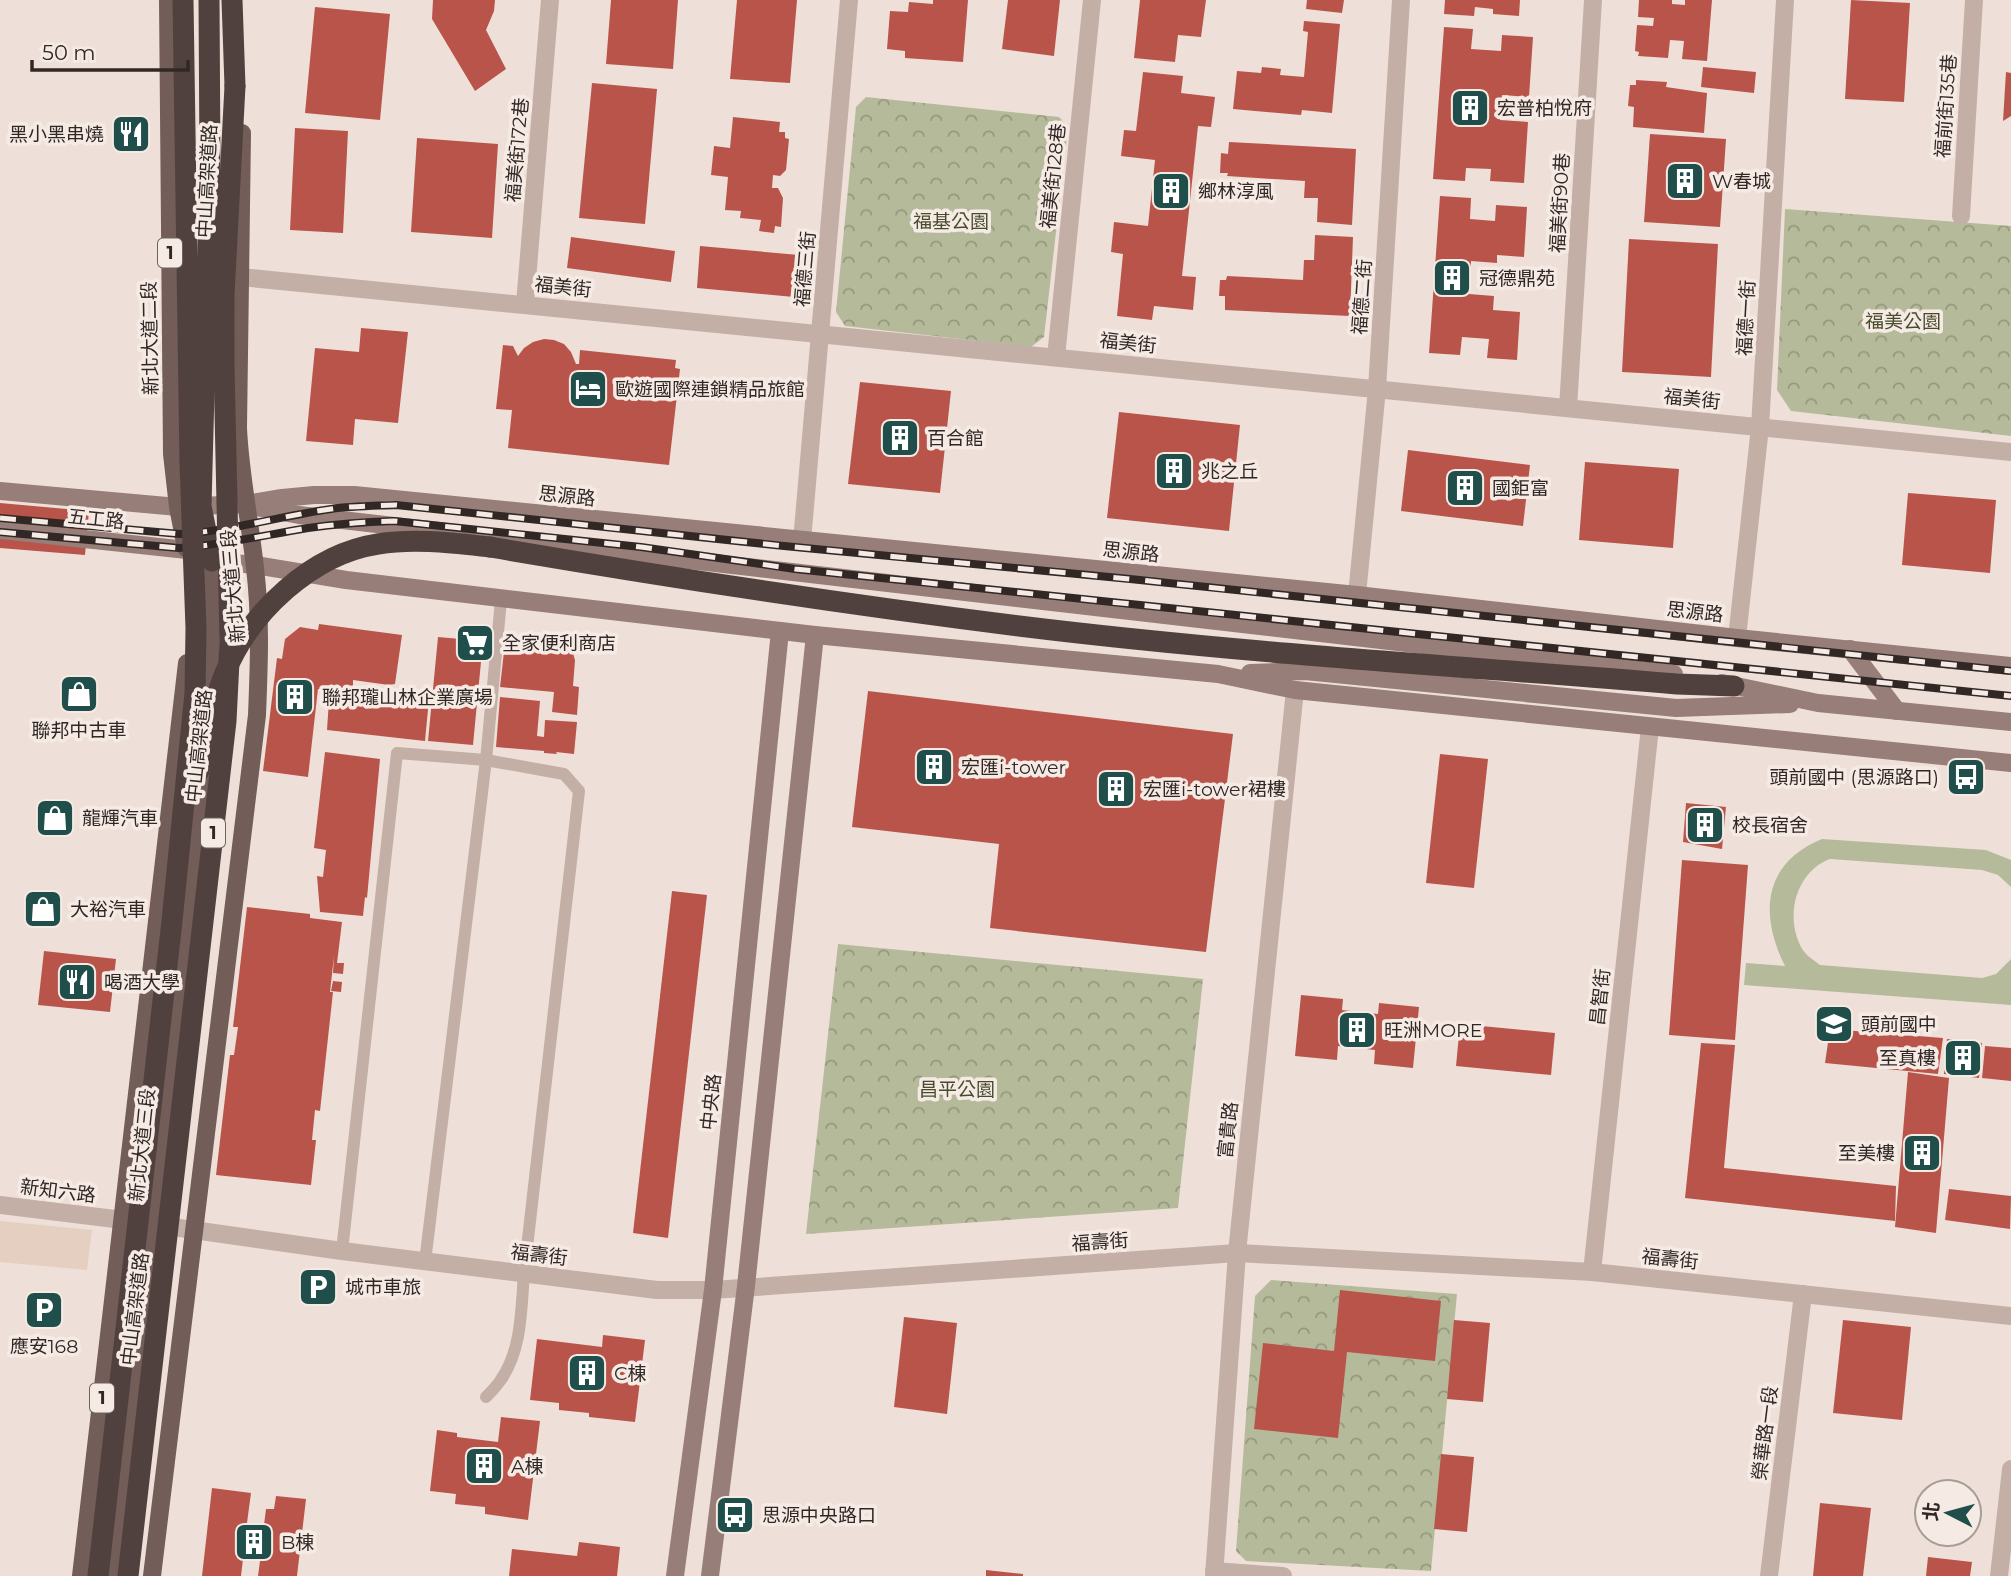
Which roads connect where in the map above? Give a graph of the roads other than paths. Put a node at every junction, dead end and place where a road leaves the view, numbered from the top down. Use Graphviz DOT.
graph roads {
  1 [pos="168,0"];
  2 [pos="183,0"];
  3 [pos="209,0"];
  4 [pos="232,0"];
  5 [pos="242,0"];
  6 [pos="550,0"];
  7 [pos="849,0"];
  8 [pos="1092,0"];
  9 [pos="1401,0"];
  10 [pos="1593,0"];
  11 [pos="1785,0"];
  12 [pos="1974,0"];
  13 [pos="1961,216"];
  14 [pos="240,277"];
  15 [pos="525,304"];
  16 [pos="820,334"];
  17 [pos="1056,357"];
  18 [pos="1377,389"];
  19 [pos="1569,408"];
  20 [pos="1760,427"];
  21 [pos="2011,452"];
  22 [pos="0,491"];
  23 [pos="246,505"];
  24 [pos="201,506"];
  25 [pos="178,507"];
  26 [pos="0,530"];
  27 [pos="802,541"];
  28 [pos="187,550"];
  29 [pos="212,561"];
  30 [pos="255,565"];
  31 [pos="1357,595"];
  32 [pos="501,600"];
  33 [pos="780,631"];
  34 [pos="815,635"];
  35 [pos="1737,638"];
  36 [pos="1850,649"];
  37 [pos="2011,666"];
  38 [pos="1218,674"];
  39 [pos="1734,686"];
  40 [pos="1295,690"];
  41 [pos="1818,703"];
  42 [pos="1897,711"];
  43 [pos="2011,722"];
  44 [pos="1650,727"];
  45 [pos="486,760"];
  46 [pos="2011,763"];
  47 [pos="172,921"];
  48 [pos="0,1205"];
  49 [pos="123,1220"];
  50 [pos="155,1225"];
  51 [pos="194,1231"];
  52 [pos="342,1251"];
  53 [pos="1237,1254"];
  54 [pos="425,1262"];
  55 [pos="1592,1272"];
  56 [pos="524,1274"];
  57 [pos="746,1286"];
  58 [pos="713,1290"];
  59 [pos="1803,1294"];
  60 [pos="2011,1316"];
  61 [pos="486,1398"];
  62 [pos="2011,1469"];
  63 [pos="1214,1574"];
  64 [pos="81,1576"];
  65 [pos="98,1576"];
  66 [pos="114,1576"];
  67 [pos="128,1576"];
  68 [pos="152,1576"];
  69 [pos="675,1576"];
  70 [pos="710,1576"];
  71 [pos="1283,1576"];
  72 [pos="1769,1576"];
  73 [pos="1999,1576"];
  1 -- 25 [label="main road, 新北大道二段 / 1"];
  2 -- 47 [label="highway, 中山高架道路 / 1, bridge"];
  3 -- 24 [label="highway"];
  4 -- 67 [label="highway, 中山高架道路 / 1, bridge"];
  5 -- 14 [label="main road, 1"];
  6 -- 15 [label="street, 福美街172巷"];
  7 -- 16 [label="street, 福德三街"];
  8 -- 17 [label="street, 福美街128巷"];
  9 -- 18 [label="street, 福德二街"];
  10 -- 19 [label="street, 福美街90巷"];
  11 -- 20 [label="street, 福德一街"];
  12 -- 13 [label="street, 福前街135巷"];
  14 -- 15 [label="street, 福美街"];
  14 -- 23 [label="main road, 1"];
  15 -- 16 [label="street, 福美街"];
  16 -- 17 [label="street, 福美街"];
  16 -- 27 [label="street, 福德三街"];
  17 -- 18 [label="street, 福美街"];
  18 -- 19 [label="street, 福美街"];
  18 -- 31 [label="street, 福德二街"];
  19 -- 20 [label="street, 福美街"];
  20 -- 21 [label="street, 福美街"];
  20 -- 35 [label="street, 福德一街"];
  22 -- 25 [label="main road, 五工路"];
  23 -- 24 [label="main road, 思源路"];
  23 -- 27 [label="main road, 思源路"];
  23 -- 29 [label="main road, 新北大道三段"];
  23 -- 30 [label="main road, 新北大道三段 / 1"];
  23 -- 39 [label="main road, 思源路"];
  24 -- 25 [label="main road, 思源路"];
  24 -- 29 [label="highway"];
  25 -- 28 [label="main road, 新北大道三段 / 1"];
  26 -- 28 [label="main road, 五工路"];
  27 -- 31 [label="main road, 思源路"];
  28 -- 29 [label="main road, 思源路"];
  28 -- 49 [label="main road, 新北大道三段 / 1"];
  29 -- 30 [label="main road, 思源路"];
  29 -- 50 [label="main road, 新北大道三段 / 1"];
  30 -- 32 [label="main road, 思源路"];
  30 -- 51 [label="main road, 新北大道三段 / 1"];
  31 -- 35 [label="main road, 思源路"];
  32 -- 33 [label="main road, 思源路"];
  32 -- 45 [label="lane"];
  33 -- 34 [label="main road, 思源路"];
  33 -- 58 [label="main road, 中央路"];
  34 -- 38 [label="main road, 思源路"];
  34 -- 57 [label="main road"];
  35 -- 36 [label="main road, 思源路"];
  36 -- 37 [label="main road, 思源路"];
  36 -- 42 [label="main road"];
  38 -- 40 [label="main road, 思源路"];
  38 -- 41 [label="main road, 思源路"];
  39 -- 41 [label="main road, 思源路"];
  39 -- 47 [label="highway, bridge"];
  40 -- 44 [label="main road, 思源路"];
  40 -- 53 [label="street, 富貴路"];
  41 -- 42 [label="main road, 思源路"];
  42 -- 43 [label="main road, 思源路"];
  44 -- 46 [label="main road, 思源路"];
  44 -- 55 [label="street, 昌智街"];
  45 -- 52 [label="lane"];
  45 -- 54 [label="lane"];
  45 -- 56 [label="lane"];
  47 -- 65 [label="highway, 中山高架道路 / 1, bridge"];
  48 -- 49 [label="street, 新知六路"];
  49 -- 50 [label="street, 新知六路"];
  49 -- 64 [label="main road, 新北大道三段 / 1"];
  50 -- 51 [label="street, 新知六路"];
  50 -- 66 [label="main road, 新北大道三段 / 1"];
  51 -- 52 [label="street, 福壽街"];
  51 -- 68 [label="main road, 新北大道三段 / 1"];
  52 -- 54 [label="street, 福壽街"];
  53 -- 55 [label="street, 福壽街"];
  53 -- 57 [label="street, 福壽街"];
  53 -- 63 [label="street, 富貴路"];
  54 -- 56 [label="street, 福壽街"];
  55 -- 59 [label="street, 福壽街"];
  56 -- 58 [label="street, 福壽街"];
  56 -- 61 [label="lane"];
  57 -- 58 [label="street, 福壽街"];
  57 -- 70 [label="main road"];
  58 -- 69 [label="main road, 中央路"];
  59 -- 60 [label="street, 福壽街"];
  59 -- 72 [label="street, 榮華路一段"];
  62 -- 73 [label="street"];
  63 -- 71 [label="street"];
}
